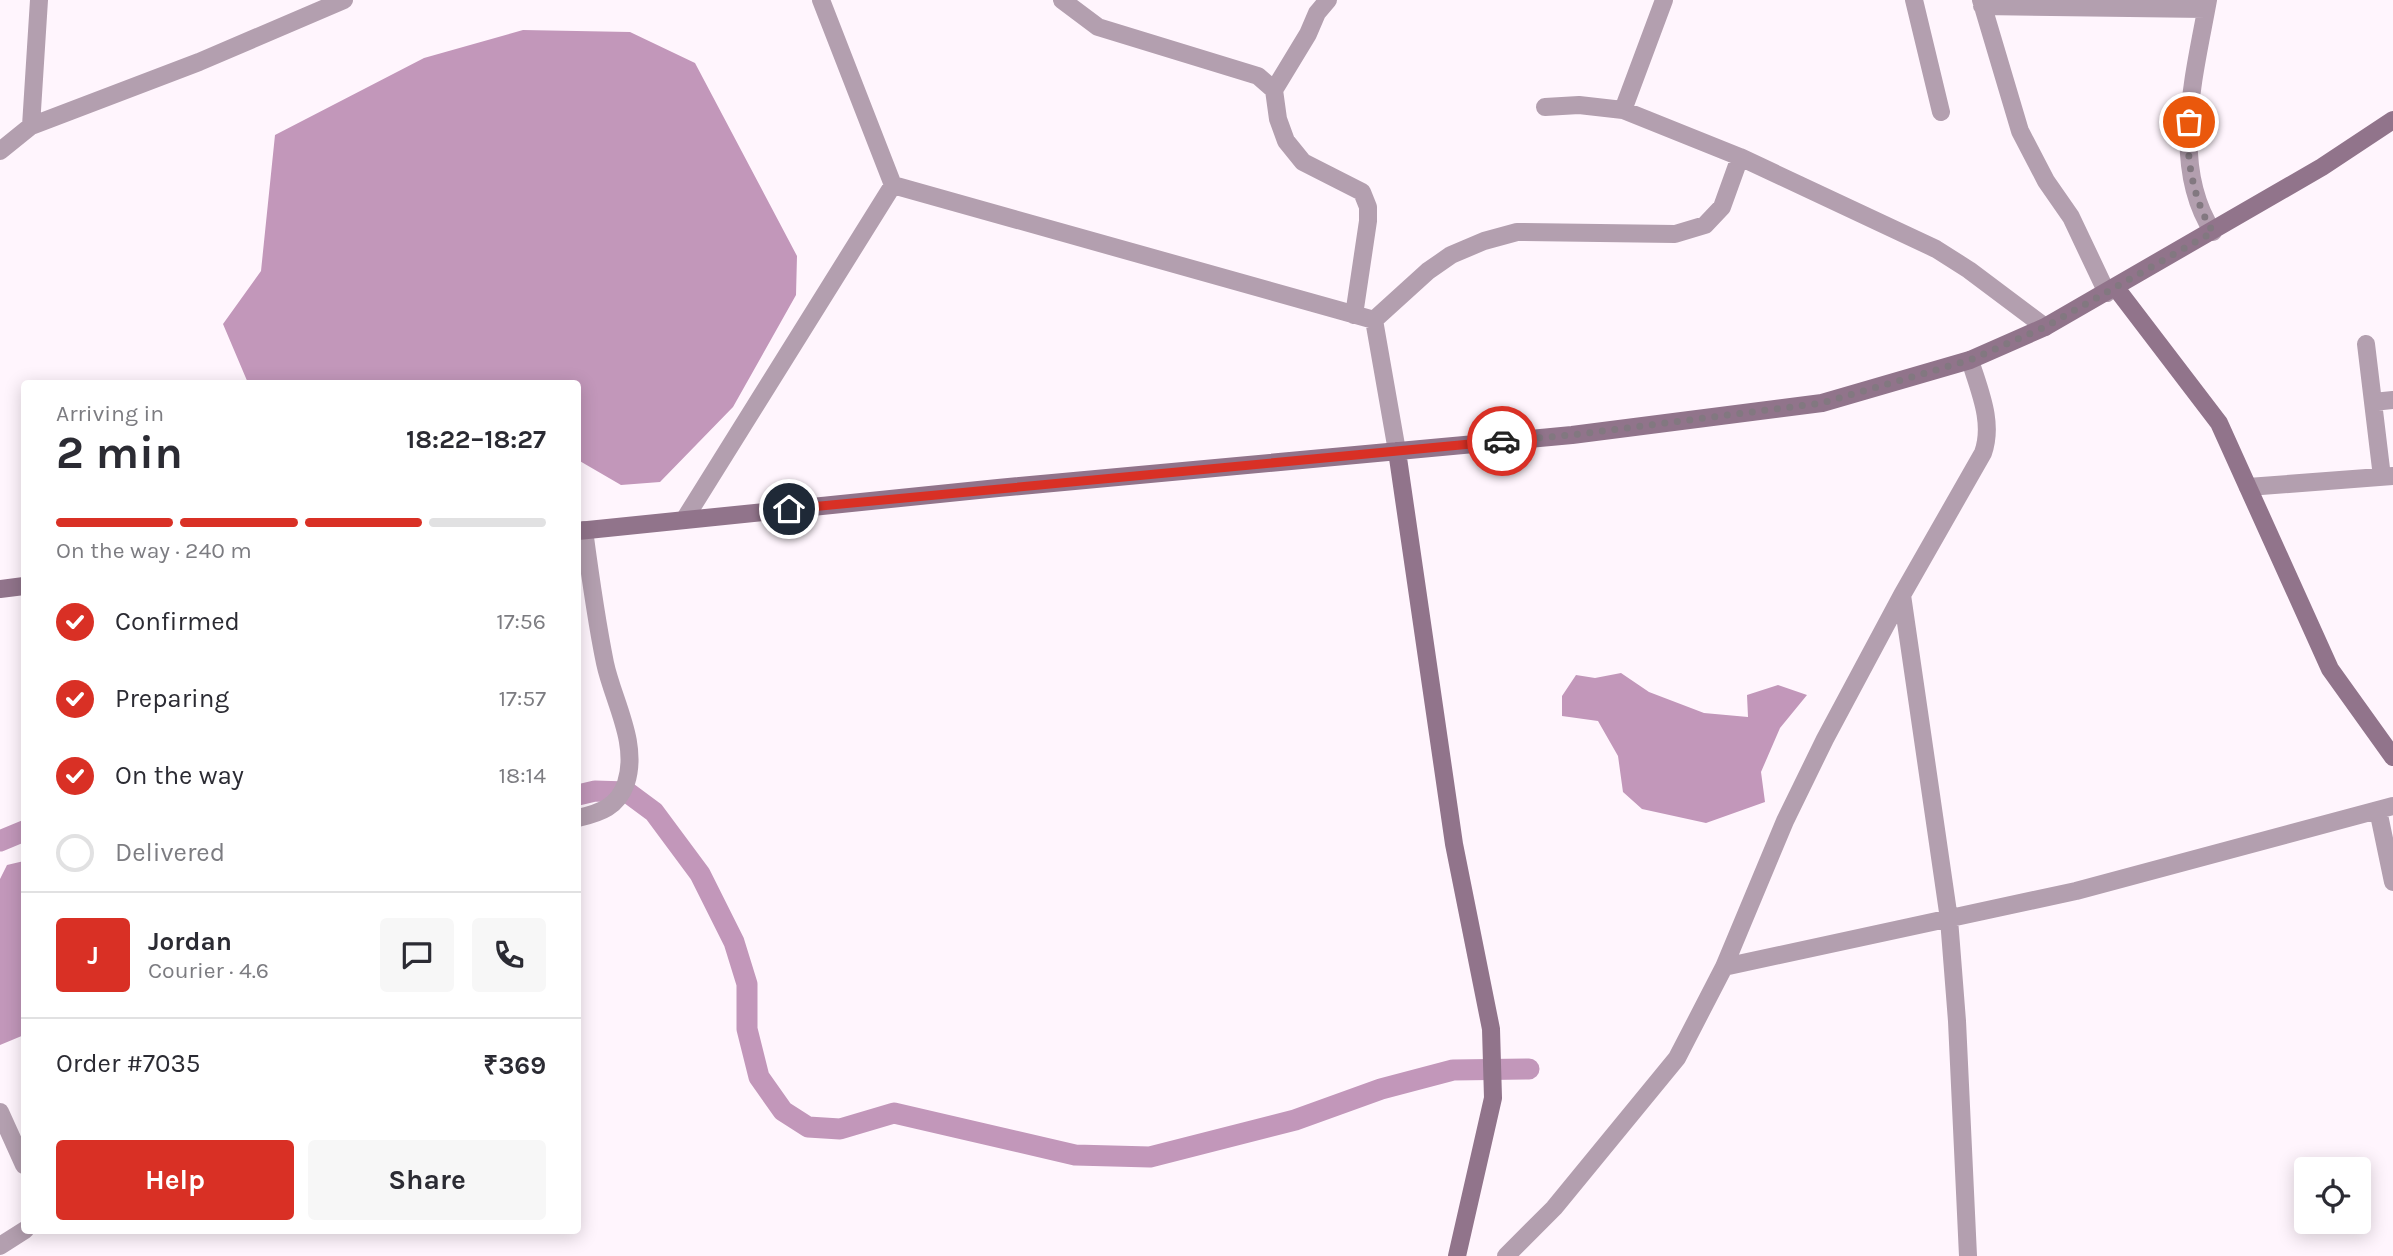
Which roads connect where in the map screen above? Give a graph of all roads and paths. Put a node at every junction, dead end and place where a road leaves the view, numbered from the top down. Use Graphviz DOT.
graph roads {
  1 [pos="39,0"];
  2 [pos="344,0"];
  3 [pos="821,0"];
  4 [pos="1062,0"];
  5 [pos="1328,0"];
  6 [pos="1664,0"];
  7 [pos="1914,0"];
  8 [pos="1981,3"];
  9 [pos="2207,5"];
  10 [pos="1274,90"];
  11 [pos="1545,107"];
  12 [pos="1623,110"];
  13 [pos="1941,112"];
  14 [pos="2393,120"];
  15 [pos="31,126"];
  16 [pos="0,151"];
  17 [pos="1740,157"];
  18 [pos="893,185"];
  19 [pos="2205,236"];
  20 [pos="2111,290"];
  21 [pos="1354,315"];
  22 [pos="1374,320"];
  23 [pos="2045,327"];
  24 [pos="2366,344"];
  25 [pos="1970,360"];
  26 [pos="2393,400"];
  27 [pos="2373,402"];
  28 [pos="1398,451"];
  29 [pos="2388,476"];
  30 [pos="2248,487"];
  31 [pos="684,520"];
  32 [pos="581,531"];
  33 [pos="21,586"];
  34 [pos="0,589"];
  35 [pos="1902,595"];
  36 [pos="2393,757"];
  37 [pos="2386,808"];
  38 [pos="581,817"];
  39 [pos="2393,882"];
  40 [pos="1949,919"];
  41 [pos="1724,968"];
  42 [pos="0,1112"];
  43 [pos="21,1158"];
  44 [pos="21,1233"];
  45 [pos="0,1246"];
  46 [pos="1457,1256"];
  47 [pos="1506,1256"];
  48 [pos="1969,1256"];
  1 -- 15 [label="street"];
  2 -- 15 [label="street"];
  3 -- 18 [label="street"];
  4 -- 10 [label="street"];
  5 -- 10 [label="street"];
  6 -- 12 [label="street"];
  7 -- 13 [label="street"];
  8 -- 9 [label="street"];
  8 -- 20 [label="street"];
  9 -- 19 [label="street"];
  10 -- 21 [label="street"];
  11 -- 12 [label="street"];
  12 -- 17 [label="street"];
  14 -- 19 [label="main road"];
  15 -- 16 [label="street"];
  17 -- 22 [label="street"];
  17 -- 23 [label="street"];
  18 -- 21 [label="street"];
  18 -- 31 [label="street"];
  19 -- 20 [label="main road"];
  20 -- 23 [label="main road"];
  20 -- 30 [label="main road"];
  21 -- 22 [label="street"];
  22 -- 28 [label="street"];
  23 -- 25 [label="main road"];
  24 -- 27 [label="street"];
  25 -- 28 [label="main road"];
  25 -- 35 [label="street"];
  26 -- 27 [label="street"];
  27 -- 29 [label="street"];
  28 -- 31 [label="main road"];
  28 -- 46 [label="main road"];
  29 -- 30 [label="street"];
  30 -- 36 [label="main road"];
  31 -- 32 [label="main road"];
  32 -- 38 [label="street"];
  33 -- 34 [label="main road"];
  35 -- 40 [label="street"];
  35 -- 41 [label="street"];
  37 -- 39 [label="street"];
  37 -- 40 [label="street"];
  40 -- 41 [label="street"];
  40 -- 48 [label="street"];
  41 -- 47 [label="street"];
  42 -- 43 [label="street"];
  44 -- 45 [label="street"];
}
